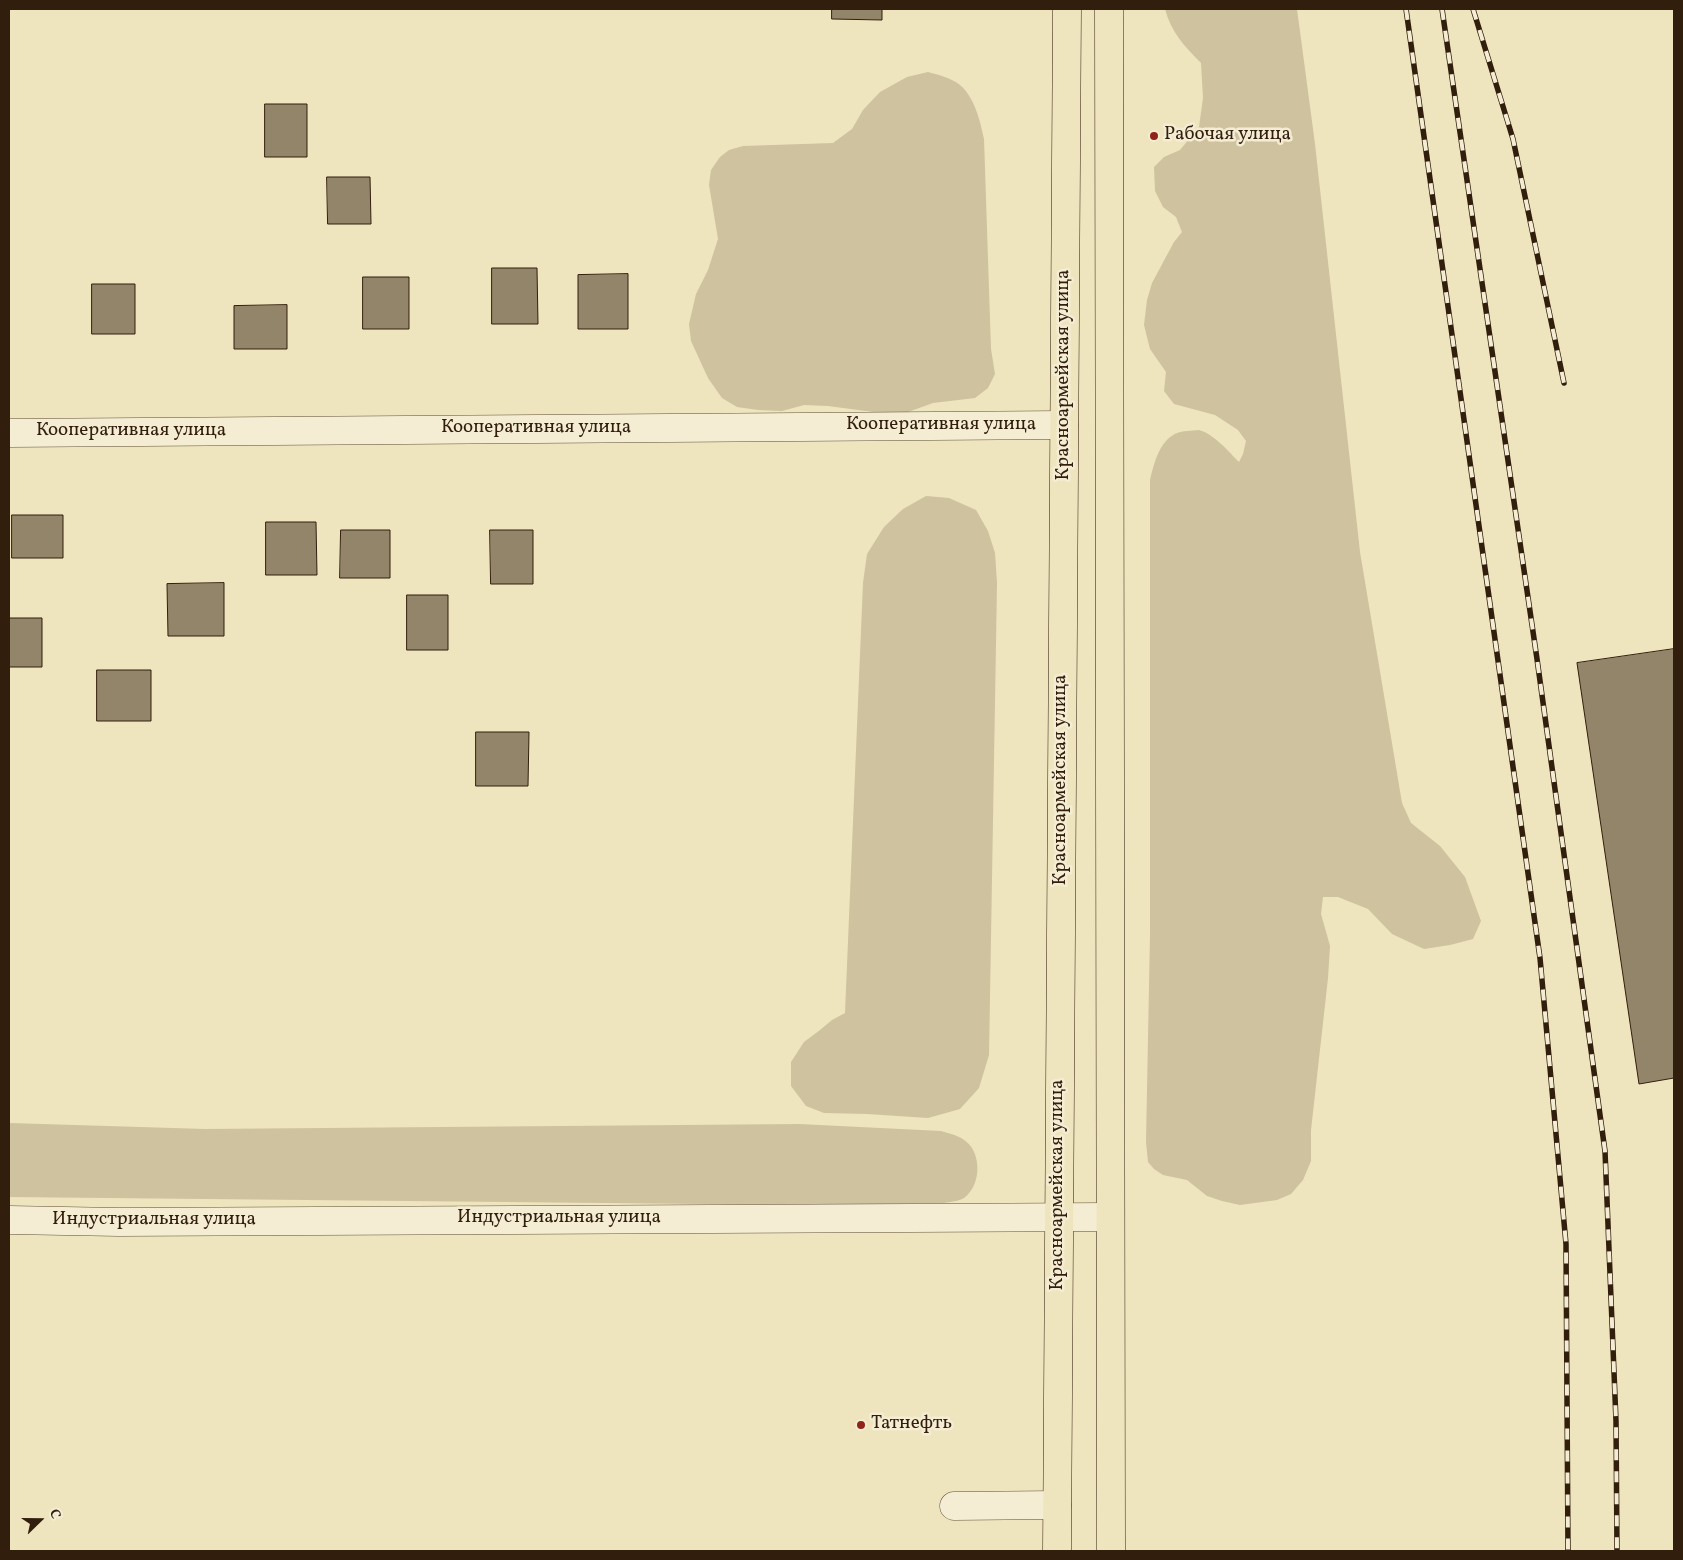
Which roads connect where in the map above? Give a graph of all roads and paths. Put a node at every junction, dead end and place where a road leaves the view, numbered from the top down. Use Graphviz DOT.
graph roads {
  1 [pos="1067,9"];
  2 [pos="1109,9"];
  3 [pos="1064,425"];
  4 [pos="9,433"];
  5 [pos="1059,1216"];
  6 [pos="1109,1216"];
  7 [pos="9,1220"];
  8 [pos="1057,1505"];
  9 [pos="954,1506"];
  10 [pos="1057,1551"];
  11 [pos="1110,1551"];
  1 -- 3 [label="main road, Красноармейская улица"];
  2 -- 6 [label="main road"];
  3 -- 4 [label="street, Кооперативная улица"];
  3 -- 5 [label="main road, Красноармейская улица"];
  5 -- 6 [label="street, Индустриальная улица"];
  5 -- 7 [label="street, Индустриальная улица"];
  5 -- 8 [label="main road, Красноармейская улица"];
  6 -- 11 [label="main road"];
  8 -- 9 [label="street"];
  8 -- 10 [label="main road, Красноармейская улица"];
}
